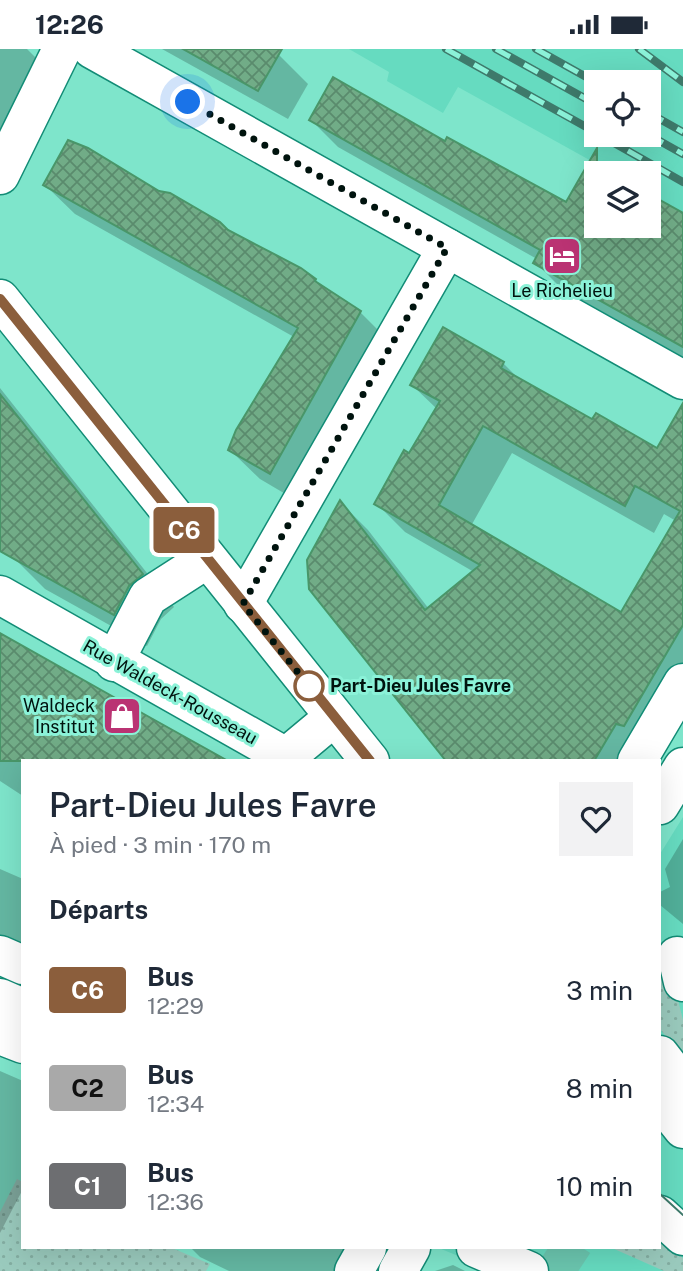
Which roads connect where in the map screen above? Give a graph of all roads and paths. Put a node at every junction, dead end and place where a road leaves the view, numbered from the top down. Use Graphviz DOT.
graph roads {
  1 [pos="62,49"];
  2 [pos="92,49"];
  3 [pos="0,175"];
  4 [pos="447,248"];
  5 [pos="0,299"];
  6 [pos="683,380"];
  7 [pos="194,567"];
  8 [pos="0,595"];
  9 [pos="243,604"];
  10 [pos="114,662"];
  11 [pos="683,683"];
  12 [pos="683,716"];
  13 [pos="334,717"];
  14 [pos="368,759"];
  15 [pos="638,759"];
  16 [pos="657,759"];
  17 [pos="683,767"];
  18 [pos="661,803"];
  19 [pos="0,955"];
  20 [pos="21,964"];
  21 [pos="0,998"];
  22 [pos="21,1007"];
  23 [pos="0,1035"];
  24 [pos="21,1043"];
  25 [pos="661,1056"];
  26 [pos="683,1085"];
  27 [pos="661,1101"];
  28 [pos="683,1129"];
  29 [pos="661,1216"];
  30 [pos="683,1236"];
  31 [pos="366,1249"];
  32 [pos="410,1249"];
  33 [pos="478,1249"];
  34 [pos="354,1271"];
  35 [pos="398,1271"];
  36 [pos="529,1271"];
  1 -- 3 [label="street"];
  2 -- 4 [label="street"];
  4 -- 6 [label="street"];
  4 -- 9 [label="street"];
  5 -- 7 [label="street"];
  7 -- 9 [label="street"];
  7 -- 10 [label="street"];
  8 -- 10 [label="street, Rue Waldeck-Rousseau"];
  9 -- 13 [label="street"];
  10 -- 13 [label="street, Rue Waldeck-Rousseau"];
  11 -- 15 [label="street"];
  12 -- 16 [label="street"];
  13 -- 14 [label="street"];
  17 -- 18 [label="street"];
  19 -- 20 [label="street"];
  21 -- 22 [label="street"];
  23 -- 24 [label="street"];
  25 -- 26 [label="street"];
  27 -- 28 [label="street"];
  29 -- 30 [label="street"];
  31 -- 34 [label="street"];
  32 -- 35 [label="street"];
  33 -- 36 [label="street"];
}
